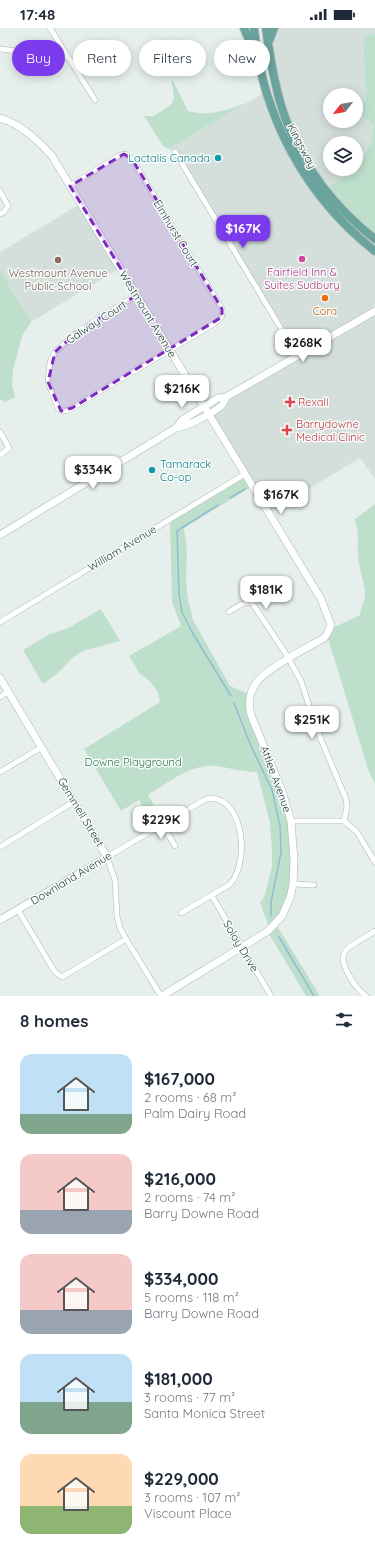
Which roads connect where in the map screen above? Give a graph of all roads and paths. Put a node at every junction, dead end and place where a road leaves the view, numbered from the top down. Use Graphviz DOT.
graph roads {
  1 [pos="50,28"];
  2 [pos="244,28"];
  3 [pos="254,28"];
  4 [pos="266,28"];
  5 [pos="274,28"];
  6 [pos="249,40"];
  7 [pos="256,40"];
  8 [pos="268,40"];
  9 [pos="270,40"];
  10 [pos="0,49"];
  11 [pos="68,57"];
  12 [pos="270,57"];
  13 [pos="262,76"];
  14 [pos="95,100"];
  15 [pos="0,118"];
  16 [pos="175,152"];
  17 [pos="70,186"];
  18 [pos="0,191"];
  19 [pos="0,214"];
  20 [pos="375,239"];
  21 [pos="375,251"];
  22 [pos="137,295"];
  23 [pos="375,305"];
  24 [pos="372,312"];
  25 [pos="169,350"];
  26 [pos="298,355"];
  27 [pos="226,397"];
  28 [pos="204,407"];
  29 [pos="208,414"];
  30 [pos="176,428"];
  31 [pos="0,432"];
  32 [pos="0,455"];
  33 [pos="245,474"];
  34 [pos="0,535"];
  35 [pos="229,612"];
  36 [pos="0,622"];
  37 [pos="288,658"];
  38 [pos="0,678"];
  39 [pos="8,692"];
  40 [pos="0,697"];
  41 [pos="42,747"];
  42 [pos="0,772"];
  43 [pos="75,801"];
  44 [pos="291,820"];
  45 [pos="344,821"];
  46 [pos="162,824"];
  47 [pos="175,846"];
  48 [pos="0,847"];
  49 [pos="107,857"];
  50 [pos="375,862"];
  51 [pos="293,884"];
  52 [pos="314,885"];
  53 [pos="212,896"];
  54 [pos="18,910"];
  55 [pos="181,913"];
  56 [pos="0,920"];
  57 [pos="375,931"];
  58 [pos="126,939"];
  59 [pos="242,947"];
  60 [pos="161,996"];
  61 [pos="271,996"];
  62 [pos="366,996"];
  1 -- 11 [label="street"];
  2 -- 6 [label="main road"];
  3 -- 7 [label="main road, Kingsway"];
  4 -- 8 [label="main road, Kingsway"];
  5 -- 9 [label="main road"];
  10 -- 11 [label="street"];
  11 -- 14 [label="street"];
  12 -- 20 [label="main road, Kingsway"];
  13 -- 21 [label="main road, Kingsway"];
  15 -- 17 [label="street, Westmount Avenue"];
  16 -- 26 [label="street"];
  17 -- 22 [label="street, Westmount Avenue"];
  17 -- 25 [label="street, Elmhurst Court"];
  18 -- 19 [label="street"];
  22 -- 25 [label="street, Westmount Avenue"];
  22 -- 25 [label="street, Galway Court"];
  23 -- 24 [label="street"];
  24 -- 26 [label="street"];
  25 -- 28 [label="street, Westmount Avenue"];
  26 -- 27 [label="street"];
  27 -- 28 [label="street"];
  27 -- 29 [label="street"];
  28 -- 29 [label="street, Westmount Avenue"];
  28 -- 30 [label="street"];
  29 -- 30 [label="street"];
  29 -- 33 [label="street, Westmount Avenue"];
  30 -- 34 [label="street"];
  31 -- 32 [label="street"];
  33 -- 36 [label="street, William Avenue"];
  33 -- 37 [label="street, Westmount Avenue"];
  35 -- 37 [label="street"];
  37 -- 44 [label="street, Attlee Avenue"];
  37 -- 45 [label="street"];
  38 -- 39 [label="street, Gemmell Street"];
  39 -- 40 [label="street"];
  39 -- 41 [label="street, Gemmell Street"];
  41 -- 42 [label="street"];
  41 -- 43 [label="street, Gemmell Street"];
  43 -- 48 [label="street"];
  43 -- 49 [label="street, Gemmell Street"];
  44 -- 45 [label="street"];
  44 -- 51 [label="street, Attlee Avenue"];
  45 -- 50 [label="street"];
  46 -- 47 [label="street"];
  46 -- 49 [label="street, Downland Avenue"];
  46 -- 53 [label="street, Downland Avenue"];
  49 -- 54 [label="street, Downland Avenue"];
  49 -- 58 [label="street, Gemmell Street"];
  51 -- 52 [label="street"];
  51 -- 59 [label="street, Attlee Avenue"];
  53 -- 55 [label="street, Downland Avenue"];
  53 -- 59 [label="street, Soloy Drive"];
  54 -- 56 [label="street, Downland Avenue"];
  54 -- 58 [label="street"];
  57 -- 62 [label="street"];
  58 -- 60 [label="street, Gemmell Street"];
  59 -- 60 [label="street, Attlee Avenue"];
  59 -- 61 [label="street, Soloy Drive"];
}
